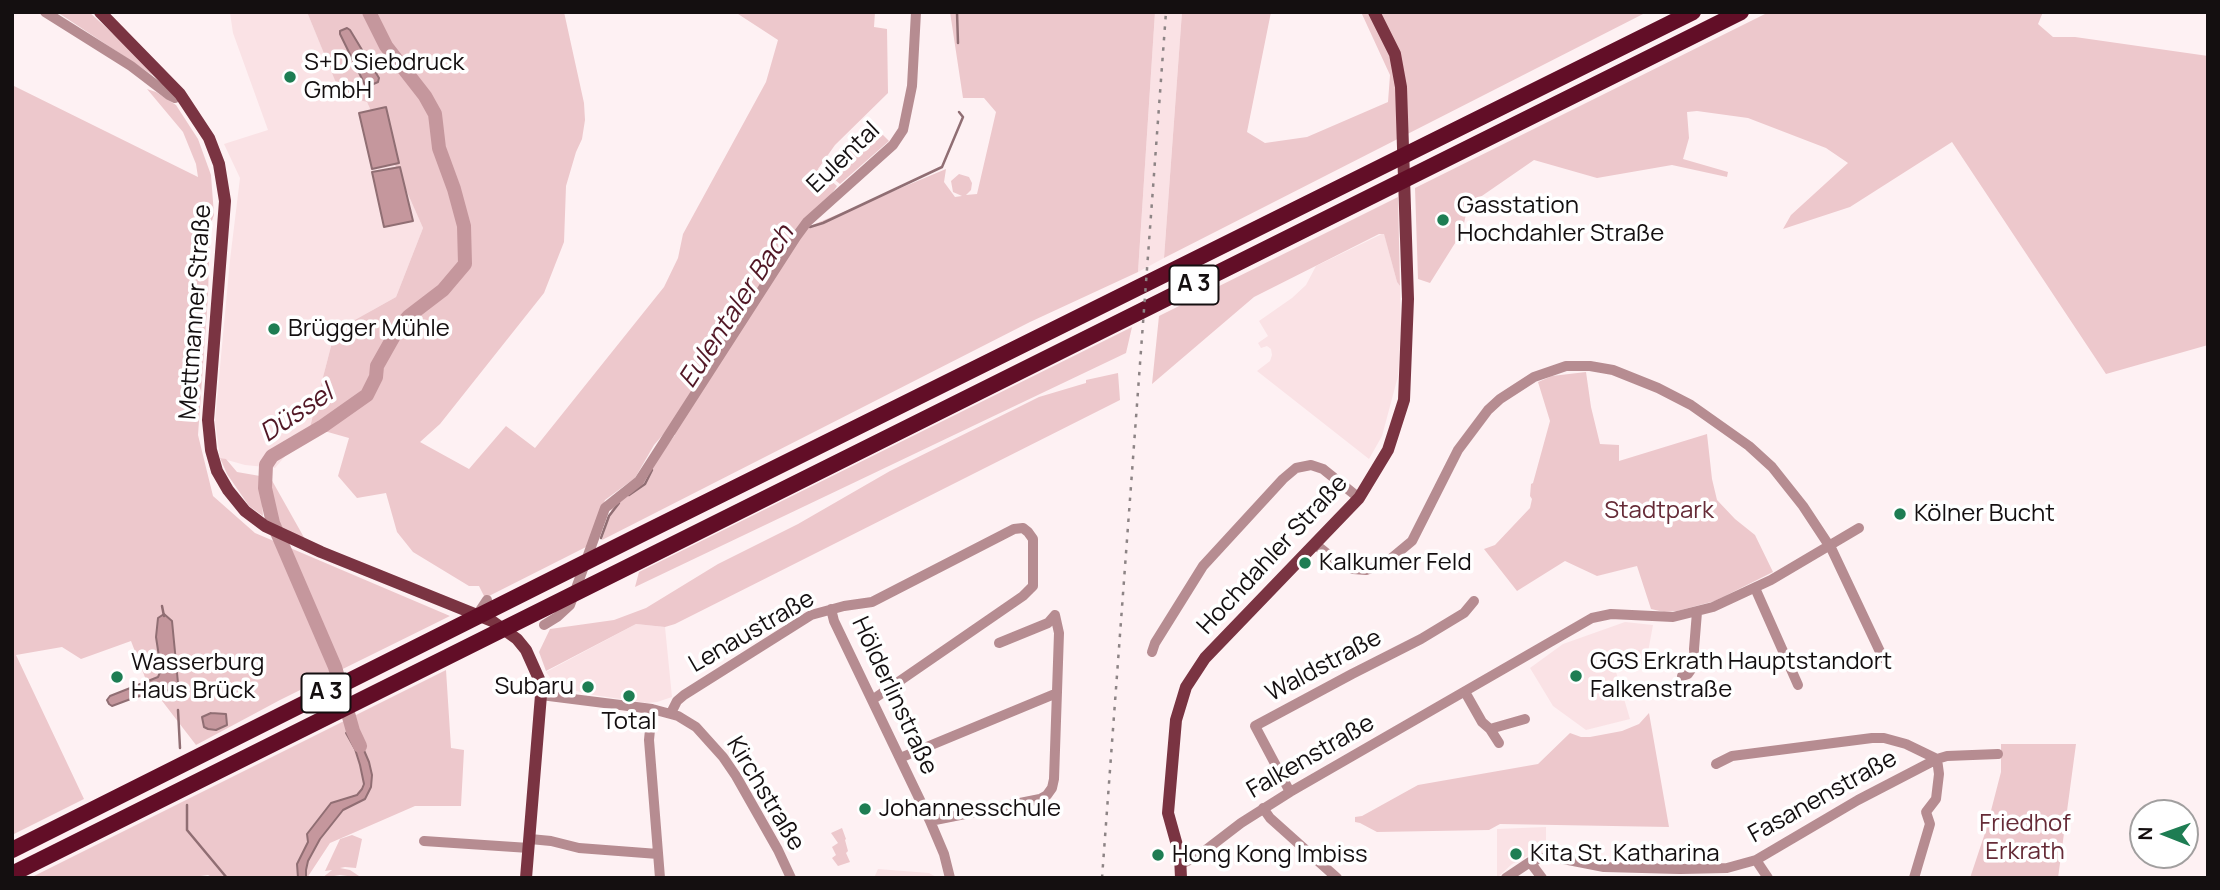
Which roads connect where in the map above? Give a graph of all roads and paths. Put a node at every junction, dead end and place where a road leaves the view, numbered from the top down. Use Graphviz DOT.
graph roads {
  1 [pos="45,12"];
  2 [pos="100,12"];
  3 [pos="916,12"];
  4 [pos="1374,12"];
  5 [pos="1693,12"];
  6 [pos="1741,12"];
  7 [pos="180,94"];
  8 [pos="1359,498"];
  9 [pos="1859,528"];
  10 [pos="1315,544"];
  11 [pos="1828,545"];
  12 [pos="1755,588"];
  13 [pos="487,600"];
  14 [pos="1474,601"];
  15 [pos="831,609"];
  16 [pos="1697,612"];
  17 [pos="477,615"];
  18 [pos="544,625"];
  19 [pos="999,643"];
  20 [pos="1152,652"];
  21 [pos="1883,658"];
  22 [pos="1682,676"];
  23 [pos="1798,685"];
  24 [pos="1465,692"];
  25 [pos="1057,693"];
  26 [pos="541,695"];
  27 [pos="872,701"];
  28 [pos="652,709"];
  29 [pos="671,713"];
  30 [pos="1525,719"];
  31 [pos="1490,729"];
  32 [pos="1499,743"];
  33 [pos="1998,754"];
  34 [pos="900,758"];
  35 [pos="1937,759"];
  36 [pos="1716,764"];
  37 [pos="1290,792"];
  38 [pos="1263,808"];
  39 [pos="930,821"];
  40 [pos="424,841"];
  41 [pos="529,844"];
  42 [pos="13,850"];
  43 [pos="658,854"];
  44 [pos="1756,860"];
  45 [pos="1530,862"];
  46 [pos="18,871"];
  47 [pos="1181,871"];
  48 [pos="526,878"];
  49 [pos="660,878"];
  50 [pos="791,878"];
  51 [pos="950,878"];
  52 [pos="1337,878"];
  53 [pos="1506,878"];
  54 [pos="1542,878"];
  55 [pos="1768,878"];
  56 [pos="1914,878"];
  1 -- 7 [label="street"];
  2 -- 7 [label="main road, Mettmanner Straße"];
  3 -- 18 [label="street, Eulental"];
  4 -- 8 [label="main road, Hochdahler Straße"];
  5 -- 42 [label="highway, A 3"];
  6 -- 46 [label="highway, A 3"];
  7 -- 17 [label="main road, Mettmanner Straße"];
  8 -- 10 [label="main road, Hochdahler Straße"];
  8 -- 20 [label="street"];
  9 -- 11 [label="street, Falkenstraße"];
  10 -- 11 [label="street"];
  10 -- 47 [label="main road, Hochdahler Straße"];
  11 -- 12 [label="street, Falkenstraße"];
  11 -- 21 [label="street"];
  12 -- 16 [label="street, Falkenstraße"];
  12 -- 23 [label="street"];
  13 -- 17 [label="street"];
  14 -- 37 [label="street, Waldstraße"];
  15 -- 27 [label="street, Hölderlinstraße"];
  15 -- 27 [label="street, Lenaustraße"];
  15 -- 29 [label="street, Lenaustraße"];
  16 -- 22 [label="street"];
  16 -- 24 [label="street, Falkenstraße"];
  17 -- 26 [label="main road, Mettmanner Straße"];
  19 -- 25 [label="street"];
  24 -- 31 [label="street"];
  24 -- 37 [label="street, Falkenstraße"];
  25 -- 34 [label="street"];
  25 -- 39 [label="street"];
  26 -- 28 [label="street, Kirchstraße"];
  26 -- 41 [label="main road, Mettmanner Straße"];
  27 -- 34 [label="street, Hölderlinstraße"];
  28 -- 29 [label="street, Kirchstraße"];
  28 -- 43 [label="street"];
  29 -- 50 [label="street, Kirchstraße"];
  30 -- 31 [label="street"];
  31 -- 32 [label="street"];
  33 -- 35 [label="street, Fasanenstraße"];
  34 -- 39 [label="street, Hölderlinstraße"];
  35 -- 36 [label="street"];
  35 -- 44 [label="street, Fasanenstraße"];
  35 -- 56 [label="street"];
  37 -- 38 [label="street, Falkenstraße"];
  38 -- 47 [label="street, Falkenstraße"];
  38 -- 52 [label="street"];
  39 -- 51 [label="street, Hölderlinstraße"];
  40 -- 41 [label="street"];
  41 -- 43 [label="street"];
  41 -- 48 [label="main road, Mettmanner Straße"];
  43 -- 49 [label="street"];
  44 -- 45 [label="street, Fasanenstraße"];
  44 -- 55 [label="street"];
  45 -- 53 [label="street, Fasanenstraße"];
  45 -- 54 [label="street"];
}
